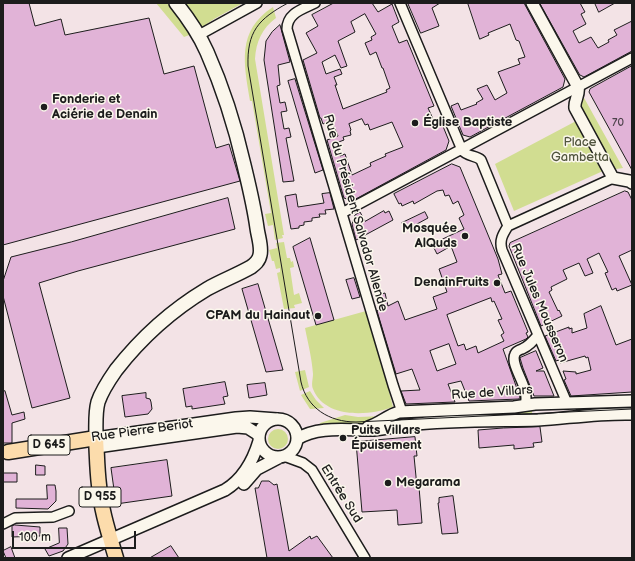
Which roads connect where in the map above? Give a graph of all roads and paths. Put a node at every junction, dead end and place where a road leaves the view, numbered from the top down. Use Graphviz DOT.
graph roads {
  1 [pos="176,3"];
  2 [pos="184,3"];
  3 [pos="257,3"];
  4 [pos="315,3"];
  5 [pos="400,3"];
  6 [pos="532,3"];
  7 [pos="202,33"];
  8 [pos="632,58"];
  9 [pos="578,87"];
  10 [pos="462,150"];
  11 [pos="613,178"];
  12 [pos="632,183"];
  13 [pos="342,213"];
  14 [pos="508,226"];
  15 [pos="538,335"];
  16 [pos="632,401"];
  17 [pos="567,403"];
  18 [pos="525,405"];
  19 [pos="402,412"];
  20 [pos="632,414"];
  21 [pos="277,419"];
  22 [pos="292,424"];
  23 [pos="358,429"];
  24 [pos="319,431"];
  25 [pos="259,438"];
  26 [pos="297,439"];
  27 [pos="93,443"];
  28 [pos="6,452"];
  29 [pos="282,457"];
  30 [pos="68,510"];
  31 [pos="3,524"];
  32 [pos="109,549"];
  33 [pos="68,558"];
  34 [pos="84,558"];
  35 [pos="365,558"];
  1 -- 7 [label="main road"];
  2 -- 7 [label="main road"];
  3 -- 7 [label="street"];
  4 -- 13 [label="street, Rue du Président Salvador Allende"];
  5 -- 10 [label="street"];
  6 -- 9 [label="street"];
  7 -- 27 [label="main road"];
  8 -- 9 [label="street"];
  9 -- 10 [label="street"];
  9 -- 11 [label="street"];
  10 -- 13 [label="street"];
  10 -- 14 [label="street, Rue Jules Mousseron"];
  11 -- 12 [label="street"];
  11 -- 14 [label="street"];
  13 -- 19 [label="street, Rue du Président Salvador Allende"];
  14 -- 15 [label="street, Rue Jules Mousseron"];
  15 -- 17 [label="street, Rue Jules Mousseron"];
  15 -- 18 [label="street"];
  16 -- 17 [label="street, Rue de Villars"];
  17 -- 18 [label="street, Rue de Villars"];
  18 -- 19 [label="street, Rue de Villars"];
  19 -- 23 [label="street, Rue de Villars"];
  20 -- 23 [label="street, Rue de Villars"];
  21 -- 22 [label="street"];
  21 -- 25 [label="street"];
  21 -- 27 [label="street, Rue Pierre Beriot / D 645"];
  22 -- 24 [label="street, Rue de Villars"];
  22 -- 26 [label="street"];
  23 -- 24 [label="street, Rue de Villars"];
  24 -- 26 [label="street, Rue de Villars"];
  25 -- 27 [label="street, Rue Pierre Beriot / D 645"];
  25 -- 29 [label="street"];
  25 -- 32 [label="street"];
  26 -- 29 [label="street"];
  27 -- 28 [label="main road, Rue Pierre Beriot / D 645"];
  27 -- 32 [label="main road, D 955"];
  29 -- 32 [label="street"];
  29 -- 35 [label="street, Entrée Sud"];
  30 -- 31 [label="street"];
  32 -- 33 [label="street"];
  32 -- 34 [label="street"];
}
